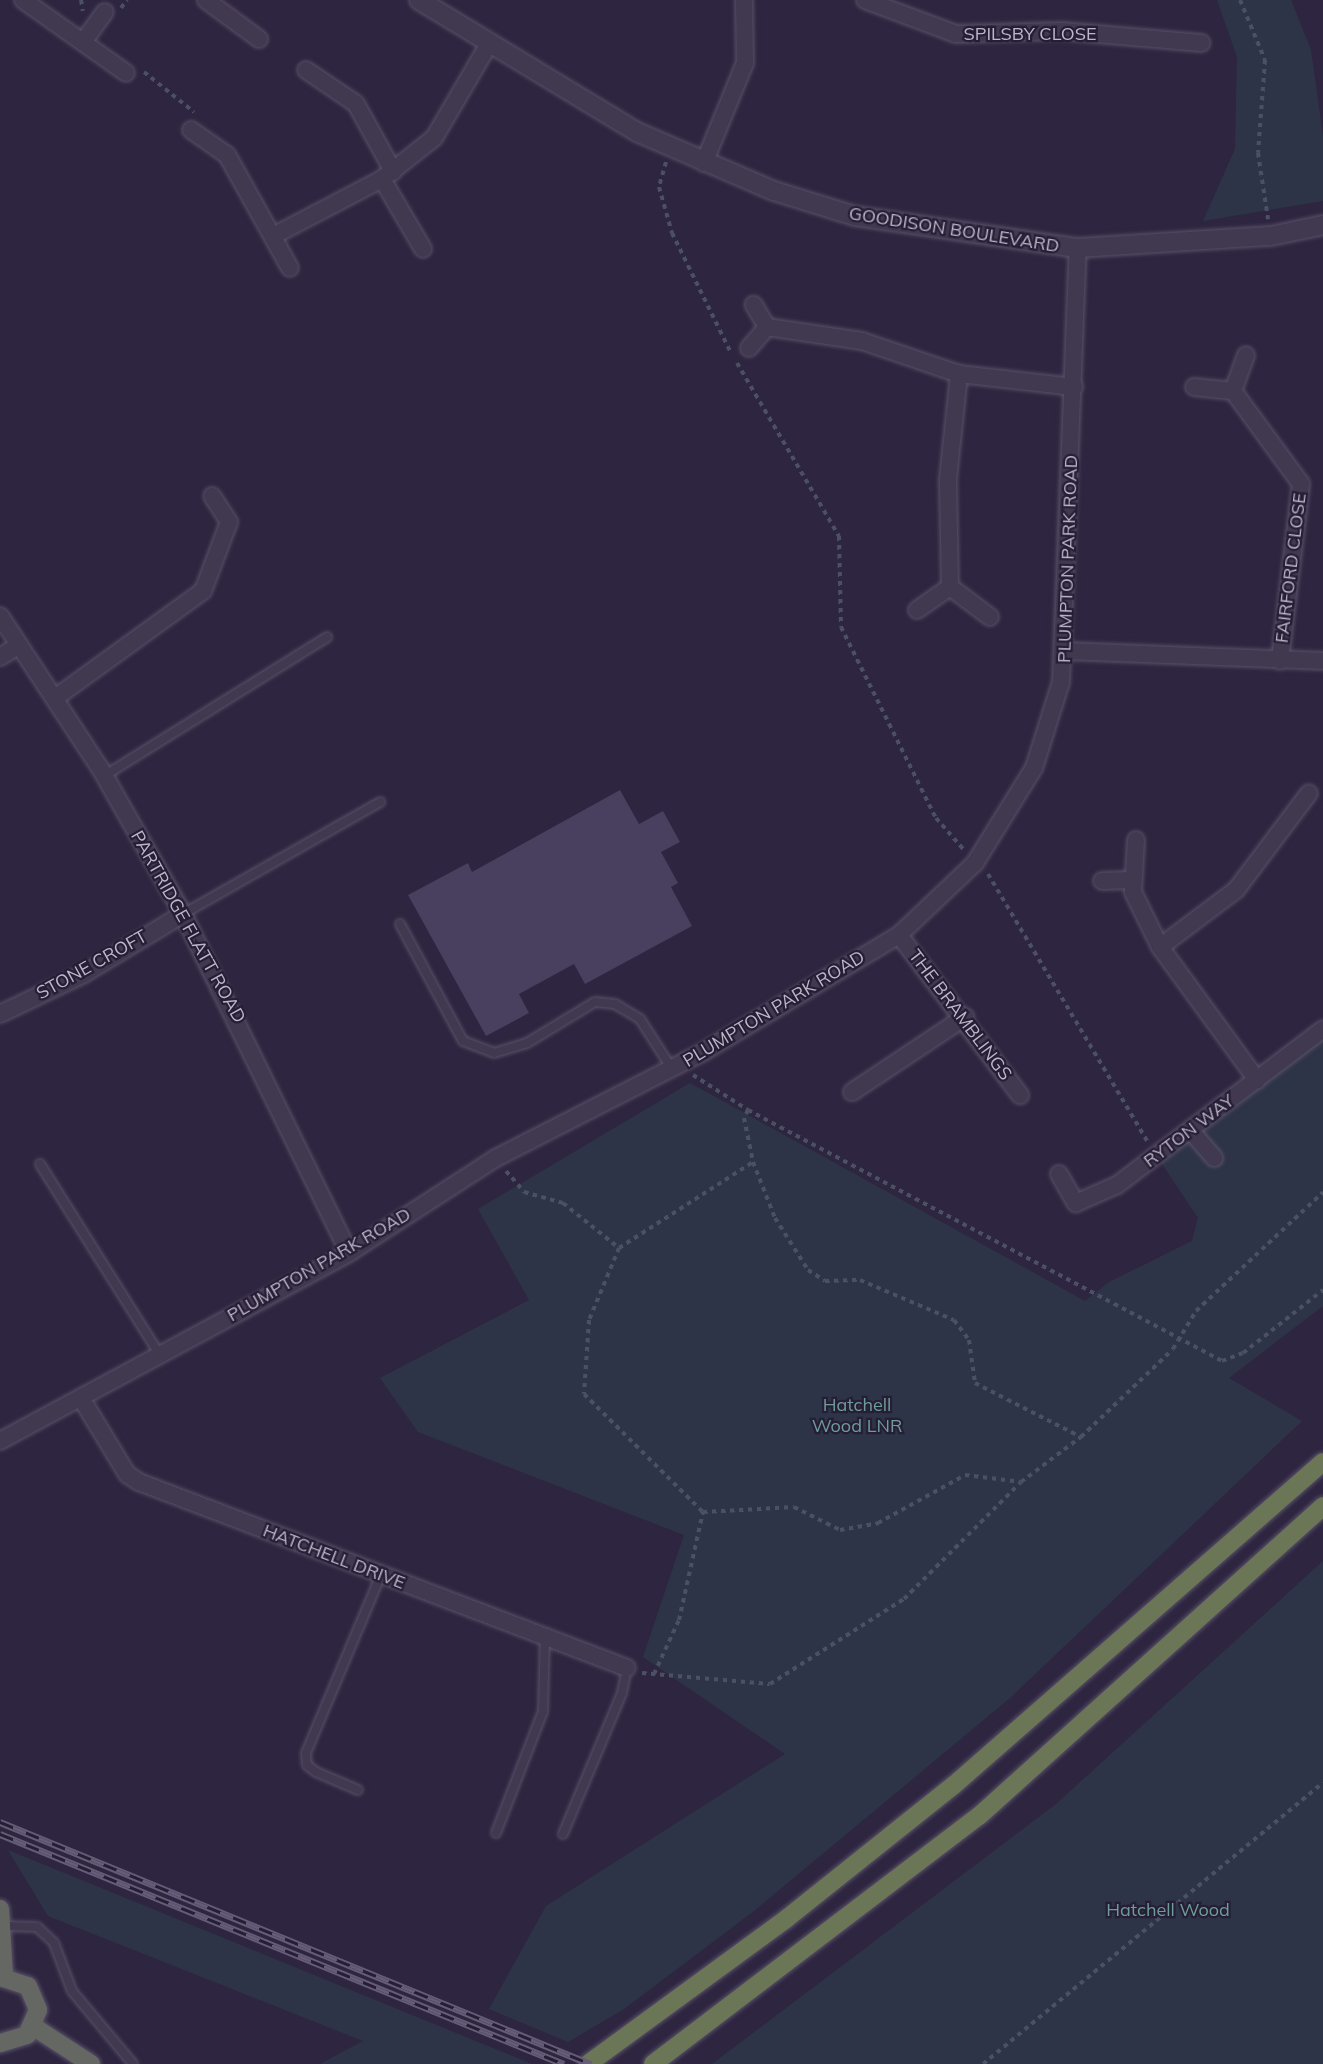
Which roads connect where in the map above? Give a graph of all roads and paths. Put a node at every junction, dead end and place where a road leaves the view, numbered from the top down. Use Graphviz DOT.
graph roads {
  1 [pos="23,0"];
  2 [pos="206,0"];
  3 [pos="419,0"];
  4 [pos="744,0"];
  5 [pos="865,0"];
  6 [pos="1240,0"];
  7 [pos="105,12"];
  8 [pos="259,39"];
  9 [pos="83,42"];
  10 [pos="1201,43"];
  11 [pos="489,44"];
  12 [pos="306,70"];
  13 [pos="126,73"];
  14 [pos="190,130"];
  15 [pos="669,147"];
  16 [pos="704,163"];
  17 [pos="387,175"];
  18 [pos="1323,225"];
  19 [pos="273,236"];
  20 [pos="1271,236"];
  21 [pos="1078,248"];
  22 [pos="423,249"];
  23 [pos="290,268"];
  24 [pos="754,305"];
  25 [pos="767,327"];
  26 [pos="750,348"];
  27 [pos="1246,355"];
  28 [pos="959,374"];
  29 [pos="1074,387"];
  30 [pos="1194,387"];
  31 [pos="1233,391"];
  32 [pos="212,496"];
  33 [pos="950,586"];
  34 [pos="918,610"];
  35 [pos="0,616"];
  36 [pos="990,617"];
  37 [pos="327,637"];
  38 [pos="19,645"];
  39 [pos="1066,651"];
  40 [pos="0,657"];
  41 [pos="1280,661"];
  42 [pos="1323,661"];
  43 [pos="55,698"];
  44 [pos="104,776"];
  45 [pos="1309,793"];
  46 [pos="380,802"];
  47 [pos="1136,840"];
  48 [pos="975,863"];
  49 [pos="1131,880"];
  50 [pos="1102,881"];
  51 [pos="183,914"];
  52 [pos="400,924"];
  53 [pos="899,935"];
  54 [pos="1160,947"];
  55 [pos="0,1014"];
  56 [pos="965,1017"];
  57 [pos="1323,1029"];
  58 [pos="677,1067"];
  59 [pos="1257,1080"];
  60 [pos="852,1092"];
  61 [pos="1020,1095"];
  62 [pos="748,1110"];
  63 [pos="1190,1130"];
  64 [pos="1156,1156"];
  65 [pos="496,1158"];
  66 [pos="1214,1158"];
  67 [pos="753,1162"];
  68 [pos="40,1164"];
  69 [pos="1059,1174"];
  70 [pos="1323,1192"];
  71 [pos="619,1248"];
  72 [pos="349,1252"];
  73 [pos="1323,1290"];
  74 [pos="1179,1342"];
  75 [pos="160,1355"];
  76 [pos="81,1398"];
  77 [pos="1081,1437"];
  78 [pos="0,1441"];
  79 [pos="1323,1462"];
  80 [pos="1021,1482"];
  81 [pos="1323,1506"];
  82 [pos="704,1512"];
  83 [pos="381,1575"];
  84 [pos="545,1637"];
  85 [pos="627,1668"];
  86 [pos="654,1674"];
  87 [pos="1323,1783"];
  88 [pos="358,1790"];
  89 [pos="496,1833"];
  90 [pos="562,1834"];
  91 [pos="2,1918"];
  92 [pos="2,1977"];
  93 [pos="34,2027"];
  94 [pos="0,2043"];
  95 [pos="91,2064"];
  96 [pos="133,2064"];
  97 [pos="588,2064"];
  98 [pos="653,2064"];
  99 [pos="984,2064"];
  1 -- 9 [label="street"];
  2 -- 8 [label="street"];
  3 -- 11 [label="street, GOODISON BOULEVARD"];
  4 -- 16 [label="street"];
  5 -- 10 [label="street, SPILSBY CLOSE"];
  6 -- 20 [label="path"];
  7 -- 9 [label="street"];
  9 -- 13 [label="street"];
  11 -- 15 [label="street, GOODISON BOULEVARD"];
  11 -- 17 [label="street"];
  12 -- 17 [label="street"];
  13 -- 14 [label="path"];
  14 -- 19 [label="street"];
  15 -- 16 [label="street, GOODISON BOULEVARD"];
  15 -- 48 [label="path"];
  16 -- 21 [label="street, GOODISON BOULEVARD"];
  17 -- 19 [label="street"];
  17 -- 22 [label="street"];
  18 -- 20 [label="street, GOODISON BOULEVARD"];
  19 -- 23 [label="street"];
  20 -- 21 [label="street, GOODISON BOULEVARD"];
  21 -- 29 [label="street, PLUMPTON PARK ROAD"];
  24 -- 25 [label="street"];
  25 -- 26 [label="street"];
  25 -- 28 [label="street"];
  27 -- 31 [label="street"];
  28 -- 29 [label="street"];
  28 -- 33 [label="street"];
  29 -- 39 [label="street, PLUMPTON PARK ROAD"];
  30 -- 31 [label="street"];
  31 -- 41 [label="street, FAIRFORD CLOSE"];
  32 -- 43 [label="street"];
  33 -- 34 [label="street"];
  33 -- 36 [label="street"];
  35 -- 38 [label="street, PARTRIDGE FLATT ROAD"];
  37 -- 44 [label="lane"];
  38 -- 40 [label="street"];
  38 -- 43 [label="street, PARTRIDGE FLATT ROAD"];
  39 -- 41 [label="street"];
  39 -- 48 [label="street, PLUMPTON PARK ROAD"];
  41 -- 42 [label="street"];
  43 -- 44 [label="street, PARTRIDGE FLATT ROAD"];
  44 -- 51 [label="street, PARTRIDGE FLATT ROAD"];
  45 -- 54 [label="street"];
  46 -- 51 [label="lane"];
  47 -- 49 [label="street"];
  48 -- 53 [label="street, PLUMPTON PARK ROAD"];
  48 -- 64 [label="path"];
  49 -- 50 [label="street"];
  49 -- 54 [label="street"];
  51 -- 55 [label="street, STONE CROFT"];
  51 -- 72 [label="street, PARTRIDGE FLATT ROAD"];
  52 -- 58 [label="lane"];
  53 -- 56 [label="street, THE BRAMBLINGS"];
  53 -- 58 [label="street, PLUMPTON PARK ROAD"];
  54 -- 59 [label="street"];
  56 -- 60 [label="street"];
  56 -- 61 [label="street, THE BRAMBLINGS"];
  57 -- 59 [label="street, RYTON WAY"];
  58 -- 62 [label="path"];
  58 -- 65 [label="street, PLUMPTON PARK ROAD"];
  59 -- 63 [label="street, RYTON WAY"];
  62 -- 67 [label="path"];
  62 -- 74 [label="path"];
  63 -- 64 [label="street, RYTON WAY"];
  63 -- 66 [label="street"];
  64 -- 69 [label="street, RYTON WAY"];
  65 -- 71 [label="path"];
  65 -- 72 [label="street, PLUMPTON PARK ROAD"];
  67 -- 71 [label="path"];
  67 -- 77 [label="path"];
  68 -- 75 [label="lane"];
  70 -- 74 [label="path"];
  71 -- 82 [label="path"];
  72 -- 75 [label="street, PLUMPTON PARK ROAD"];
  73 -- 74 [label="path"];
  74 -- 77 [label="path"];
  75 -- 76 [label="street, PLUMPTON PARK ROAD"];
  76 -- 78 [label="street, PLUMPTON PARK ROAD"];
  76 -- 83 [label="street, HATCHELL DRIVE"];
  77 -- 80 [label="path"];
  79 -- 97 [label="highway"];
  80 -- 82 [label="path"];
  80 -- 86 [label="path"];
  81 -- 98 [label="highway"];
  82 -- 86 [label="path"];
  83 -- 84 [label="street, HATCHELL DRIVE"];
  83 -- 88 [label="lane"];
  84 -- 85 [label="street, HATCHELL DRIVE"];
  84 -- 89 [label="lane"];
  85 -- 86 [label="path"];
  85 -- 90 [label="lane"];
  87 -- 99 [label="path"];
  91 -- 92 [label="highway"];
  91 -- 96 [label="lane"];
  92 -- 93 [label="highway"];
  93 -- 94 [label="highway"];
  93 -- 95 [label="highway"];
}
